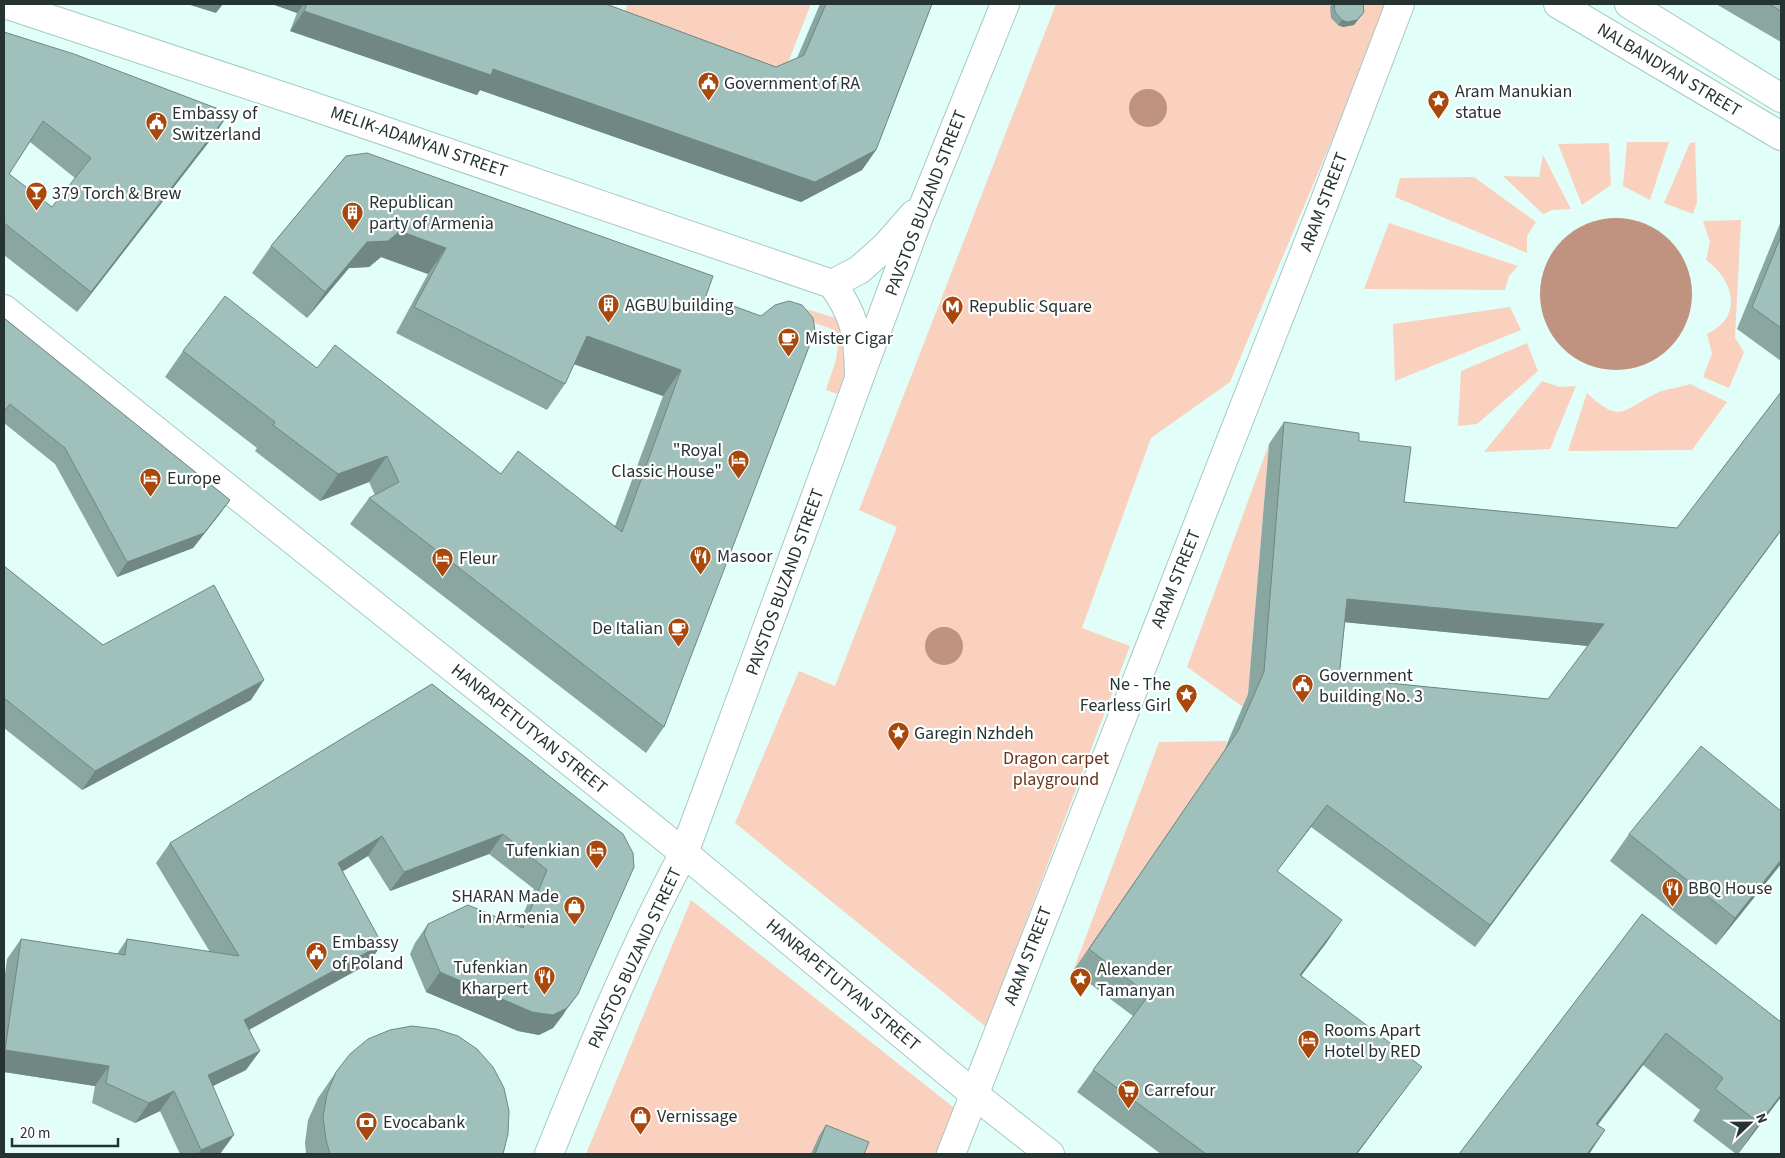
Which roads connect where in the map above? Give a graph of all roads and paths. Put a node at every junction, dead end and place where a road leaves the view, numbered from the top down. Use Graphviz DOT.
graph roads {
  1 [pos="4,4"];
  2 [pos="1005,4"];
  3 [pos="1400,4"];
  4 [pos="1558,4"];
  5 [pos="1629,4"];
  6 [pos="1781,98"];
  7 [pos="1781,136"];
  8 [pos="928,194"];
  9 [pos="832,284"];
  10 [pos="4,309"];
  11 [pos="859,382"];
  12 [pos="684,853"];
  13 [pos="975,1095"];
  14 [pos="549,1154"];
  15 [pos="951,1154"];
  16 [pos="1050,1154"];
  1 -- 9 [label="street, MELIK-ADAMYAN STREET"];
  2 -- 8 [label="street, PAVSTOS BUZAND STREET"];
  3 -- 13 [label="street, ARAM STREET"];
  4 -- 7 [label="street, NALBANDYAN STREET"];
  5 -- 6 [label="street, NALBANDYAN STREET"];
  8 -- 9 [label="street"];
  8 -- 11 [label="street, PAVSTOS BUZAND STREET"];
  9 -- 11 [label="street"];
  10 -- 12 [label="street, HANRAPETUTYAN STREET"];
  11 -- 12 [label="street, PAVSTOS BUZAND STREET"];
  12 -- 13 [label="street, HANRAPETUTYAN STREET"];
  12 -- 14 [label="street, PAVSTOS BUZAND STREET"];
  13 -- 15 [label="street, ARAM STREET"];
  13 -- 16 [label="street, HANRAPETUTYAN STREET"];
}
